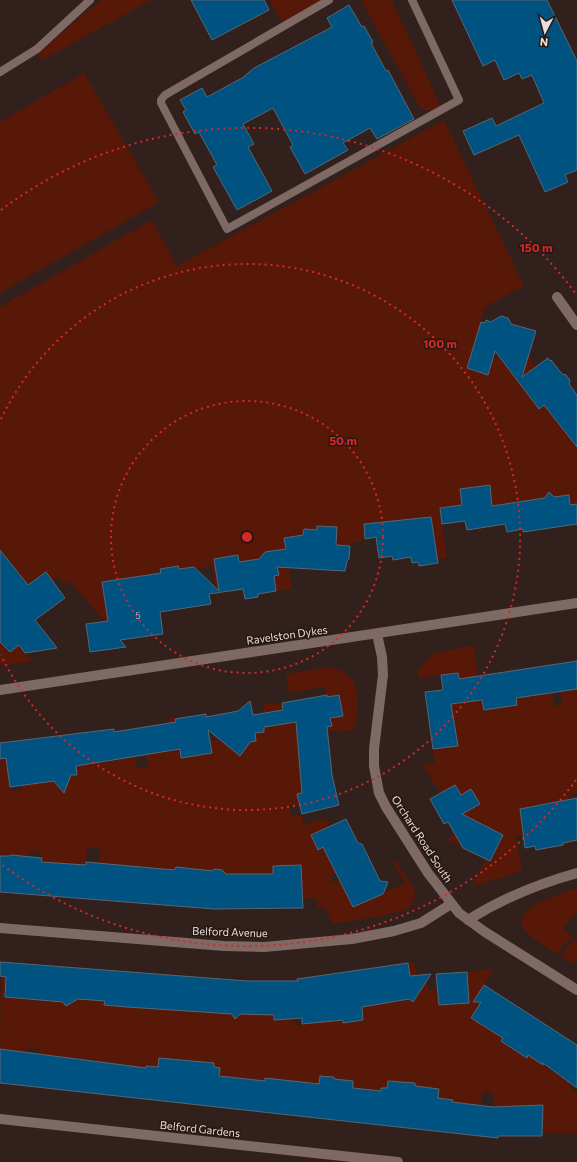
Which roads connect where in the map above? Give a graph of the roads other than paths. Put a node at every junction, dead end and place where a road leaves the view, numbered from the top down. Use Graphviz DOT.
graph roads {
  1 [pos="90,0"];
  2 [pos="329,0"];
  3 [pos="412,0"];
  4 [pos="0,72"];
  5 [pos="557,297"];
  6 [pos="577,325"];
  7 [pos="577,603"];
  8 [pos="377,634"];
  9 [pos="0,690"];
  10 [pos="577,873"];
  11 [pos="451,904"];
  12 [pos="468,920"];
  13 [pos="0,928"];
  14 [pos="577,990"];
  15 [pos="0,1120"];
  16 [pos="398,1162"];
  1 -- 4 [label="lane"];
  2 -- 3 [label="lane"];
  5 -- 6 [label="street"];
  7 -- 8 [label="street, Ravelston Dykes"];
  8 -- 9 [label="street, Ravelston Dykes"];
  8 -- 11 [label="street, Orchard Road South"];
  10 -- 12 [label="street"];
  11 -- 12 [label="street, Orchard Road South"];
  11 -- 13 [label="street, Belford Avenue"];
  12 -- 14 [label="street, Orchard Road South"];
  15 -- 16 [label="street, Belford Gardens"];
}
